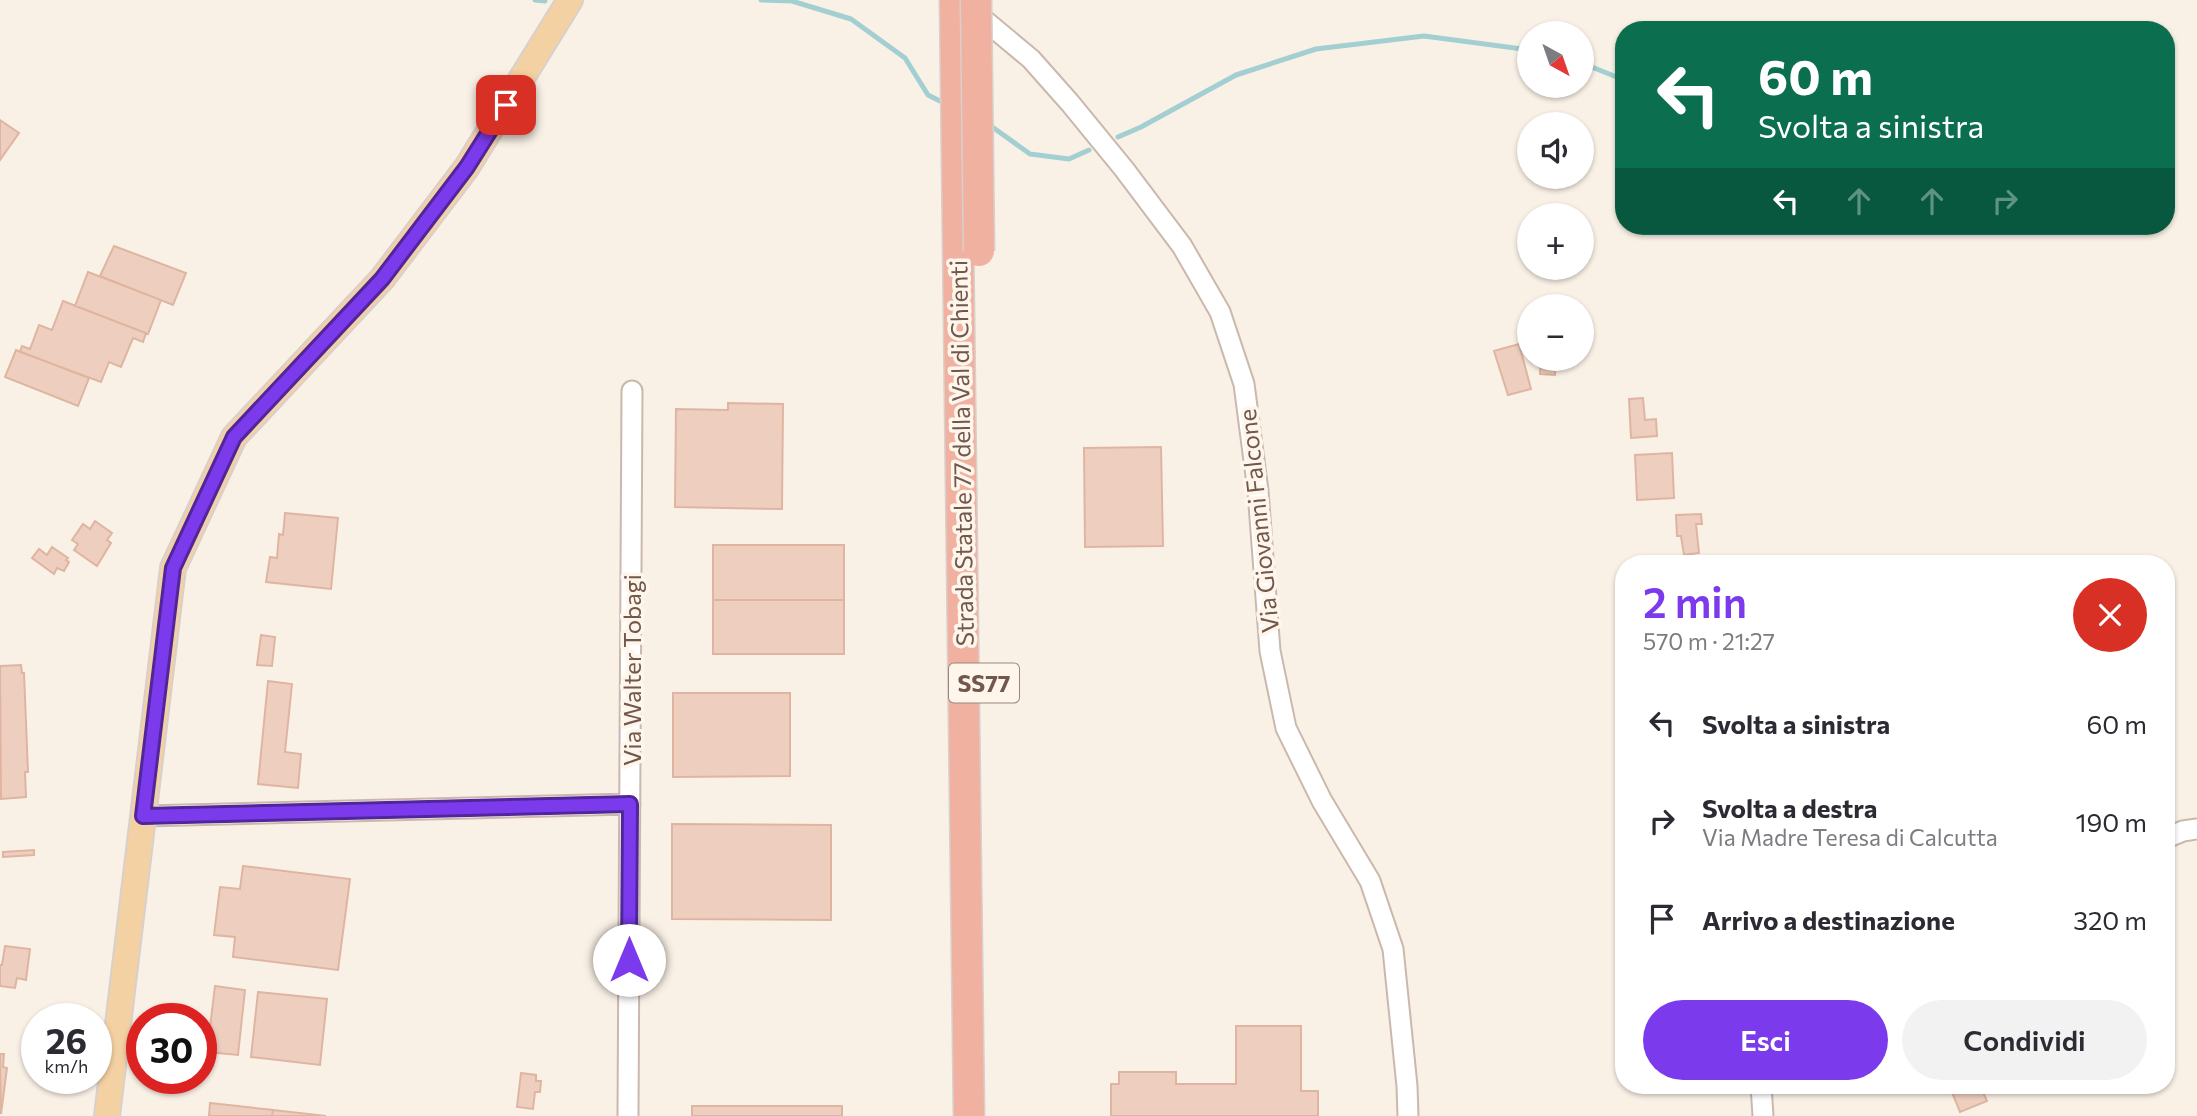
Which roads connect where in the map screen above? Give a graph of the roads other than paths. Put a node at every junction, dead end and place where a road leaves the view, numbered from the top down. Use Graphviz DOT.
graph roads {
  1 [pos="570,0"];
  2 [pos="957,0"];
  3 [pos="976,0"];
  4 [pos="969,253"];
  5 [pos="632,391"];
  6 [pos="630,804"];
  7 [pos="143,816"];
  8 [pos="2197,830"];
  9 [pos="2175,834"];
  10 [pos="1762,1094"];
  11 [pos="107,1116"];
  12 [pos="628,1116"];
  13 [pos="969,1116"];
  14 [pos="989,1116"];
  15 [pos="1408,1116"];
  16 [pos="1763,1116"];
  1 -- 7 [label="main road"];
  2 -- 4 [label="highway, Strada Statale 77 della Val di Chienti / SS77"];
  2 -- 15 [label="street, Via Giovanni Falcone"];
  3 -- 4 [label="highway, Strada Statale 77 della Val di Chienti / SS77, bridge"];
  4 -- 13 [label="highway, Strada Statale 77 della Val di Chienti / SS77"];
  4 -- 14 [label="highway, Strada Statale 77 della Val di Chienti / SS77"];
  5 -- 6 [label="street, Via Walter Tobagi"];
  6 -- 7 [label="street"];
  6 -- 12 [label="street, Via Walter Tobagi"];
  7 -- 11 [label="main road"];
  8 -- 9 [label="street"];
  10 -- 16 [label="street"];
}
